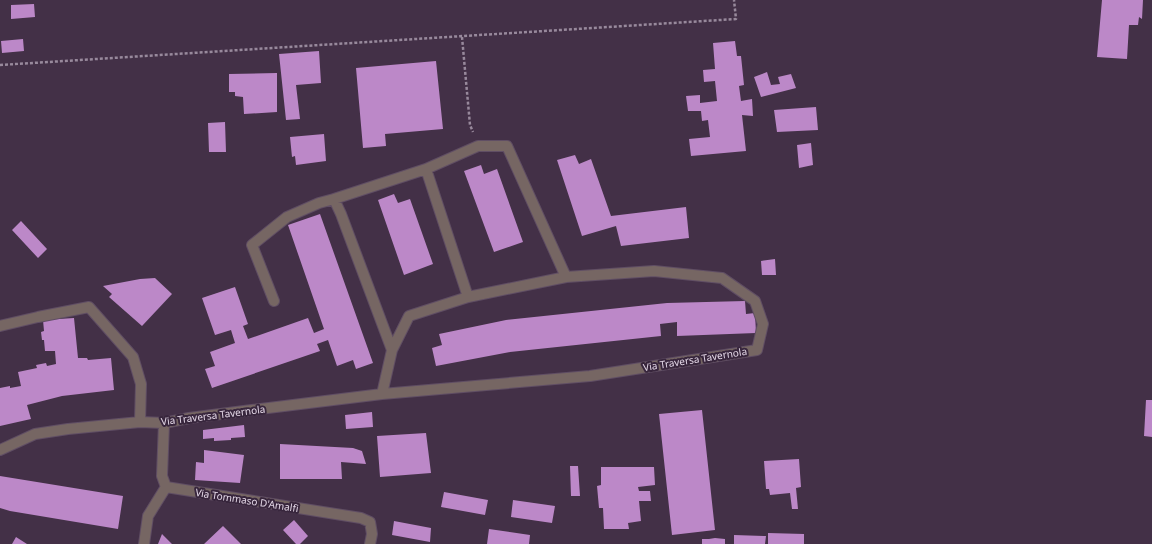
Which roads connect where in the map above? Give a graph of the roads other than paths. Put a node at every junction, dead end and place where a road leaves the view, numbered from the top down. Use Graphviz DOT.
graph roads {
  1 [pos="426,168"];
  2 [pos="334,200"];
  3 [pos="566,277"];
  4 [pos="468,297"];
  5 [pos="274,301"];
  6 [pos="0,326"];
  7 [pos="392,350"];
  8 [pos="382,394"];
  9 [pos="140,422"];
  10 [pos="164,423"];
  11 [pos="0,450"];
  12 [pos="166,487"];
  13 [pos="144,544"];
  14 [pos="370,544"];
  1 -- 2 [label="street"];
  1 -- 3 [label="street"];
  1 -- 4 [label="street"];
  2 -- 5 [label="street"];
  2 -- 7 [label="street"];
  3 -- 4 [label="street, Via Traversa Tavernola"];
  3 -- 8 [label="street, Via Traversa Tavernola"];
  4 -- 7 [label="street, Via Traversa Tavernola"];
  6 -- 9 [label="street"];
  7 -- 8 [label="street, Via Traversa Tavernola"];
  8 -- 10 [label="street, Via Traversa Tavernola"];
  9 -- 10 [label="street, Via Traversa Tavernola"];
  9 -- 11 [label="street, Via Traversa Tavernola"];
  10 -- 12 [label="street"];
  12 -- 13 [label="street"];
  12 -- 14 [label="street, Via Tommaso D'Amalfi"];
}
